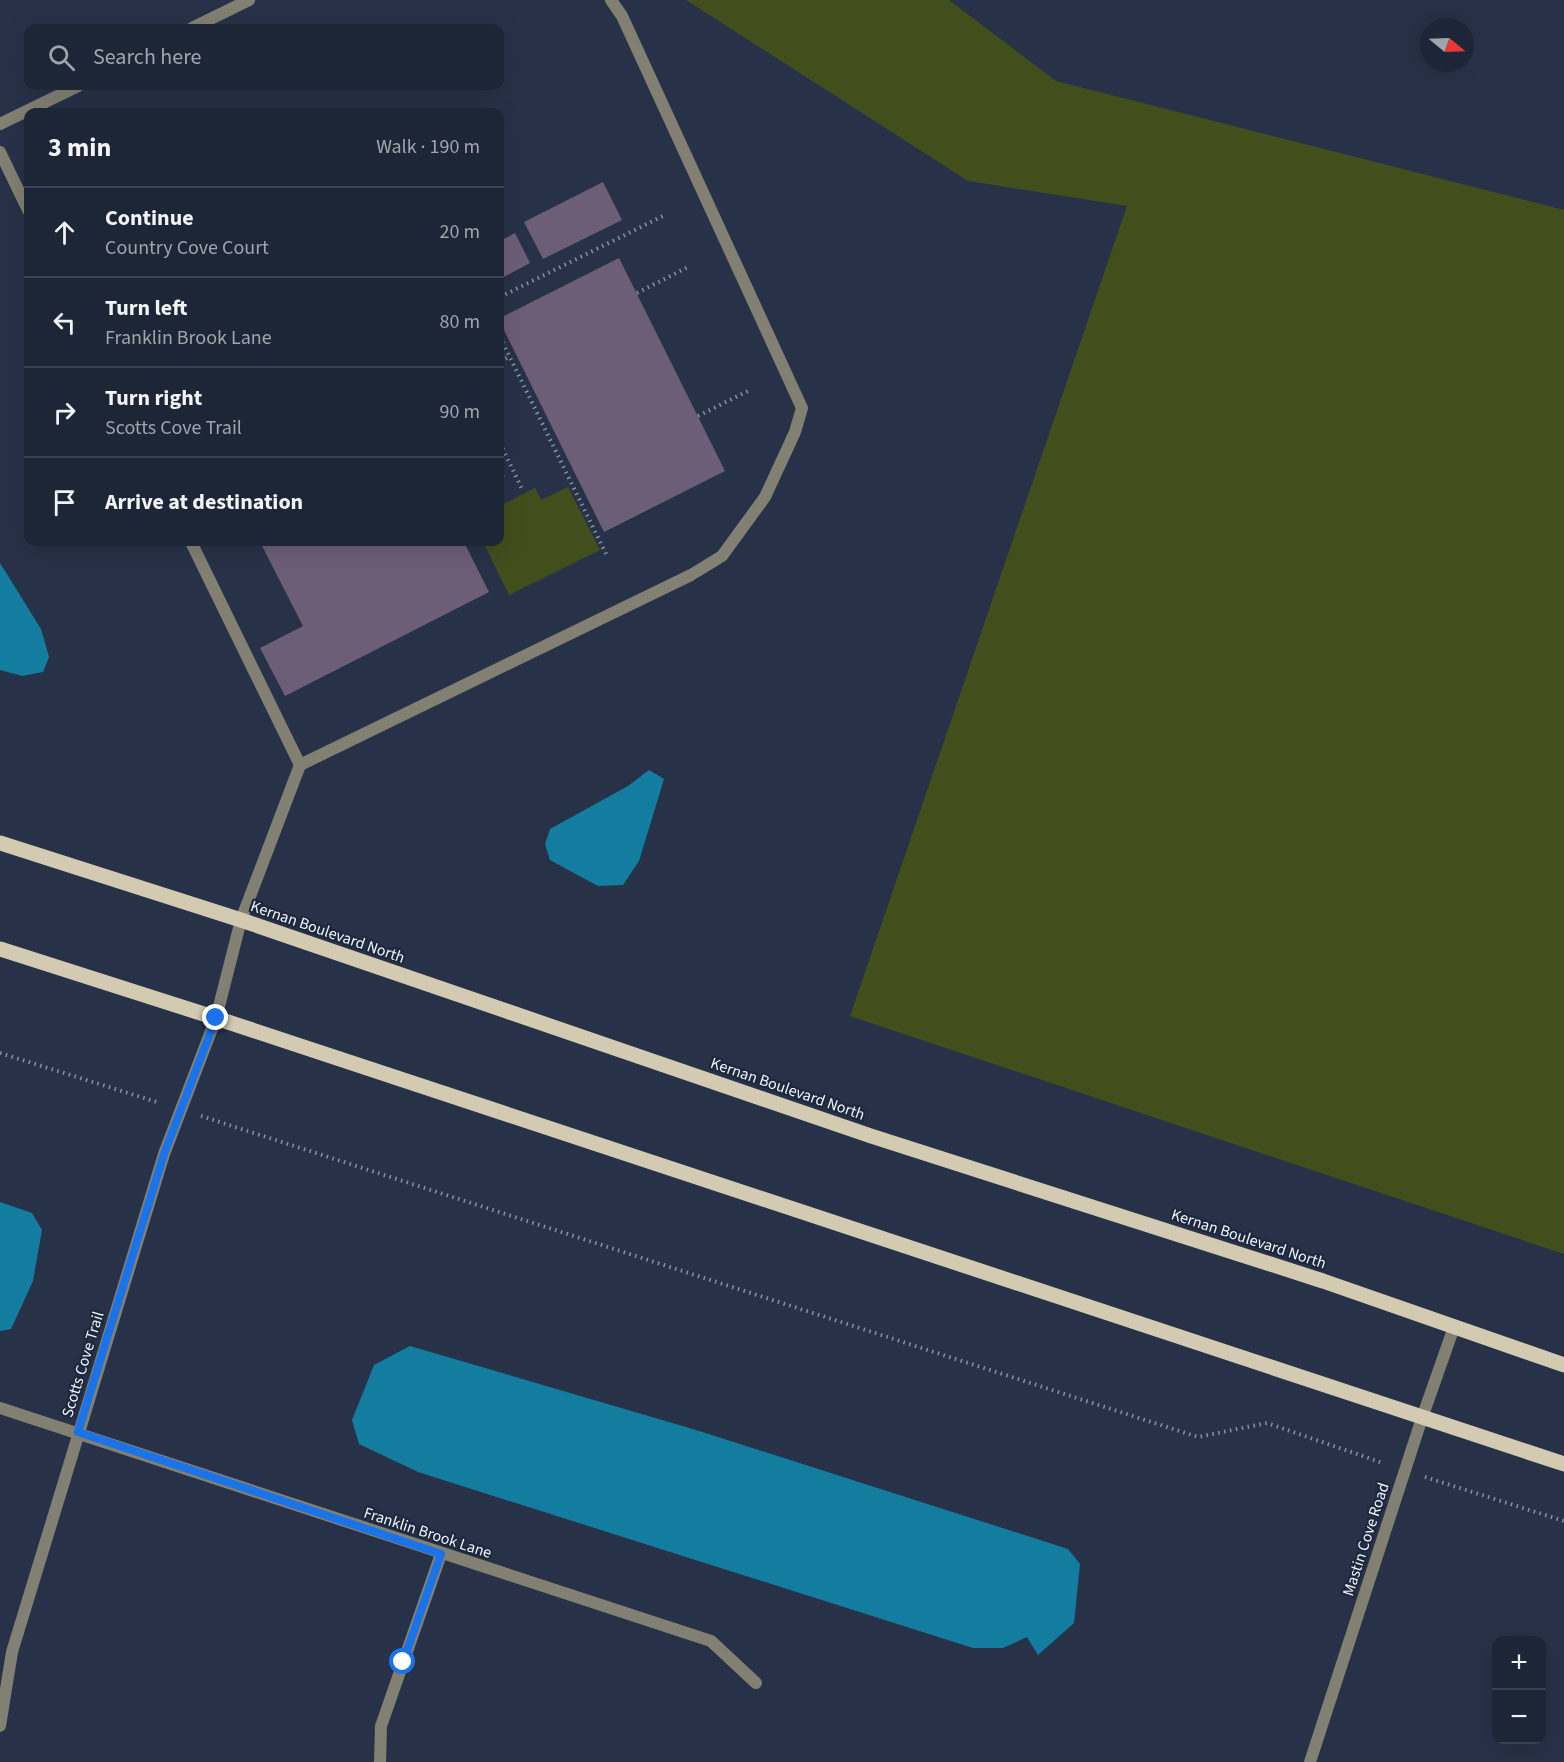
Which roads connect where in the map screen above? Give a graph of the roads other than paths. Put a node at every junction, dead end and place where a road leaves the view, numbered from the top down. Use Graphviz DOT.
graph roads {
  1 [pos="249,0"];
  2 [pos="611,0"];
  3 [pos="200,24"];
  4 [pos="70,90"];
  5 [pos="33,108"];
  6 [pos="24,112"];
  7 [pos="0,124"];
  8 [pos="0,152"];
  9 [pos="24,202"];
  10 [pos="193,546"];
  11 [pos="300,765"];
  12 [pos="0,843"];
  13 [pos="241,920"];
  14 [pos="0,949"];
  15 [pos="216,1018"];
  16 [pos="1454,1327"];
  17 [pos="1564,1365"];
  18 [pos="0,1408"];
  19 [pos="1422,1418"];
  20 [pos="78,1432"];
  21 [pos="1564,1464"];
  22 [pos="441,1554"];
  23 [pos="756,1683"];
  24 [pos="0,1726"];
  25 [pos="380,1762"];
  26 [pos="1310,1762"];
  1 -- 3 [label="street"];
  2 -- 11 [label="street"];
  4 -- 5 [label="street"];
  6 -- 7 [label="street"];
  8 -- 9 [label="street"];
  10 -- 11 [label="street"];
  11 -- 13 [label="street, Scotts Cove Trail"];
  12 -- 13 [label="main road, Kernan Boulevard North"];
  13 -- 15 [label="street, Scotts Cove Trail"];
  13 -- 16 [label="main road, Kernan Boulevard North"];
  14 -- 15 [label="main road"];
  15 -- 19 [label="main road"];
  15 -- 20 [label="street, Scotts Cove Trail"];
  16 -- 17 [label="main road, Kernan Boulevard North"];
  16 -- 19 [label="street, Mastin Cove Road"];
  18 -- 20 [label="street, Franklin Brook Lane"];
  19 -- 21 [label="main road"];
  19 -- 26 [label="street, Mastin Cove Road"];
  20 -- 22 [label="street, Franklin Brook Lane"];
  20 -- 24 [label="street, Scotts Cove Trail"];
  22 -- 23 [label="street, Franklin Brook Lane"];
  22 -- 25 [label="street"];
}
